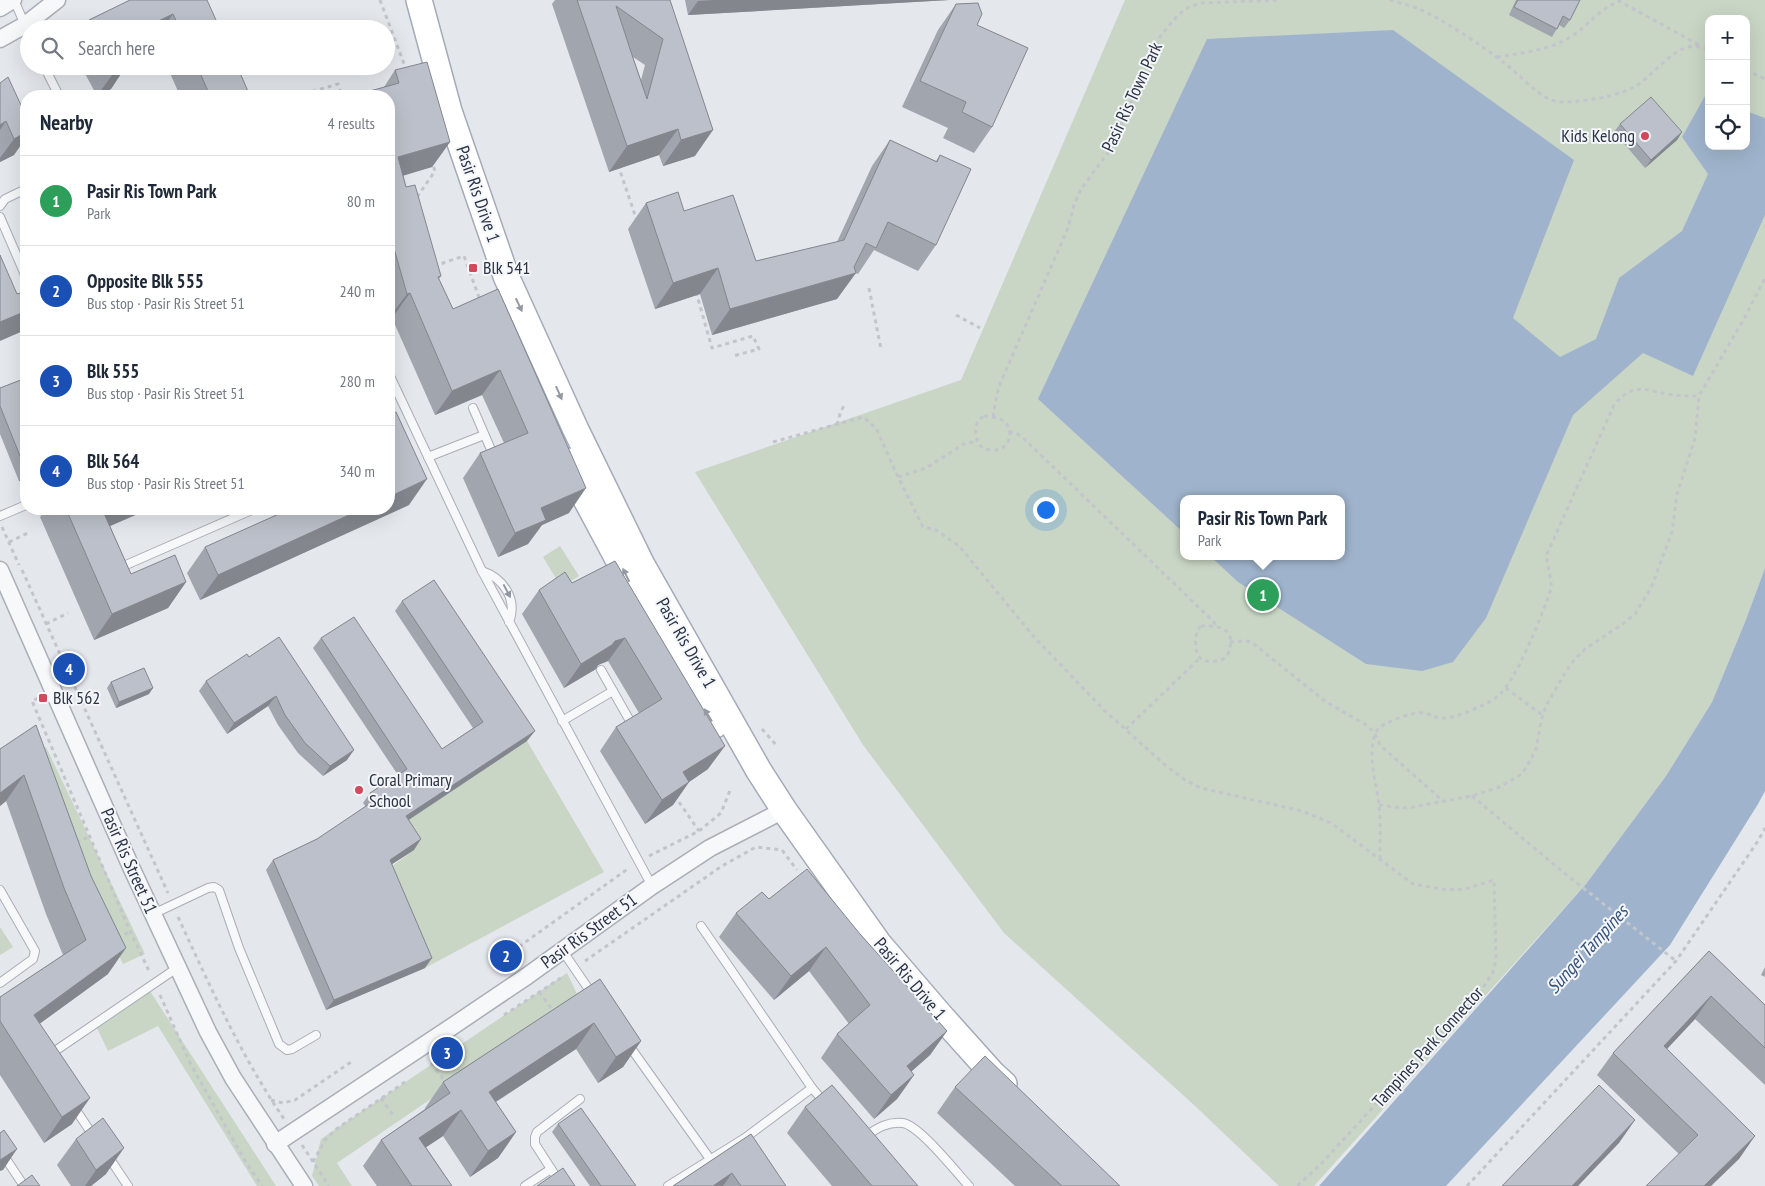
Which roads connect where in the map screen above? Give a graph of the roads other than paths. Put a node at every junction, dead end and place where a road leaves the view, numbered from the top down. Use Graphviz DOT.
graph roads {
  1 [pos="14,0"];
  2 [pos="57,0"];
  3 [pos="401,0"];
  4 [pos="419,0"];
  5 [pos="0,8"];
  6 [pos="23,20"];
  7 [pos="36,20"];
  8 [pos="20,32"];
  9 [pos="0,39"];
  10 [pos="48,75"];
  11 [pos="54,90"];
  12 [pos="20,192"];
  13 [pos="0,206"];
  14 [pos="0,217"];
  15 [pos="20,262"];
  16 [pos="395,387"];
  17 [pos="473,408"];
  18 [pos="484,435"];
  19 [pos="492,452"];
  20 [pos="428,457"];
  21 [pos="20,508"];
  22 [pos="231,515"];
  23 [pos="0,516"];
  24 [pos="118,568"];
  25 [pos="0,570"];
  26 [pos="482,571"];
  27 [pos="509,622"];
  28 [pos="601,670"];
  29 [pos="613,692"];
  30 [pos="630,721"];
  31 [pos="562,722"];
  32 [pos="777,814"];
  33 [pos="652,886"];
  34 [pos="0,890"];
  35 [pos="153,914"];
  36 [pos="701,926"];
  37 [pos="562,950"];
  38 [pos="177,968"];
  39 [pos="0,983"];
  40 [pos="595,998"];
  41 [pos="316,1035"];
  42 [pos="624,1038"];
  43 [pos="48,1064"];
  44 [pos="812,1088"];
  45 [pos="580,1099"];
  46 [pos="70,1101"];
  47 [pos="1018,1103"];
  48 [pos="831,1110"];
  49 [pos="745,1138"];
  50 [pos="275,1144"];
  51 [pos="750,1145"];
  52 [pos="863,1147"];
  53 [pos="0,1150"];
  54 [pos="710,1159"];
  55 [pos="550,1169"];
  56 [pos="24,1186"];
  57 [pos="128,1186"];
  58 [pos="304,1186"];
  59 [pos="525,1186"];
  60 [pos="562,1186"];
  61 [pos="668,1186"];
  62 [pos="969,1186"];
  1 -- 5 [label="street"];
  1 -- 6 [label="lane"];
  2 -- 7 [label="street"];
  32 -- 3 [label="main road, Pasir Ris Drive 1, one-way"];
  4 -- 32 [label="main road, Pasir Ris Drive 1, one-way"];
  8 -- 9 [label="street"];
  10 -- 11 [label="lane"];
  12 -- 13 [label="lane"];
  14 -- 15 [label="lane"];
  16 -- 20 [label="lane"];
  17 -- 18 [label="lane"];
  18 -- 19 [label="lane"];
  18 -- 20 [label="lane"];
  20 -- 26 [label="lane"];
  21 -- 23 [label="lane"];
  22 -- 24 [label="lane"];
  25 -- 35 [label="street, Pasir Ris Street 51"];
  26 -- 27 [label="lane"];
  26 -- 27 [label="lane, one-way"];
  27 -- 31 [label="lane"];
  28 -- 29 [label="lane"];
  29 -- 30 [label="lane"];
  29 -- 31 [label="lane"];
  31 -- 33 [label="lane"];
  32 -- 33 [label="street, Pasir Ris Street 51"];
  32 -- 47 [label="main road, Pasir Ris Drive 1"];
  33 -- 37 [label="street, Pasir Ris Street 51"];
  34 -- 39 [label="lane"];
  35 -- 38 [label="street, Pasir Ris Street 51"];
  35 -- 41 [label="lane"];
  36 -- 44 [label="lane"];
  37 -- 40 [label="lane"];
  37 -- 50 [label="street, Pasir Ris Street 51"];
  38 -- 43 [label="lane"];
  38 -- 50 [label="street, Pasir Ris Street 51"];
  42 -- 54 [label="lane"];
  44 -- 48 [label="lane"];
  44 -- 49 [label="lane"];
  45 -- 55 [label="lane"];
  46 -- 57 [label="lane"];
  49 -- 51 [label="lane"];
  49 -- 54 [label="lane"];
  50 -- 58 [label="street, Pasir Ris Street 51"];
  52 -- 62 [label="lane"];
  53 -- 56 [label="lane"];
  54 -- 61 [label="lane"];
  55 -- 59 [label="lane"];
  55 -- 60 [label="lane"];
}
